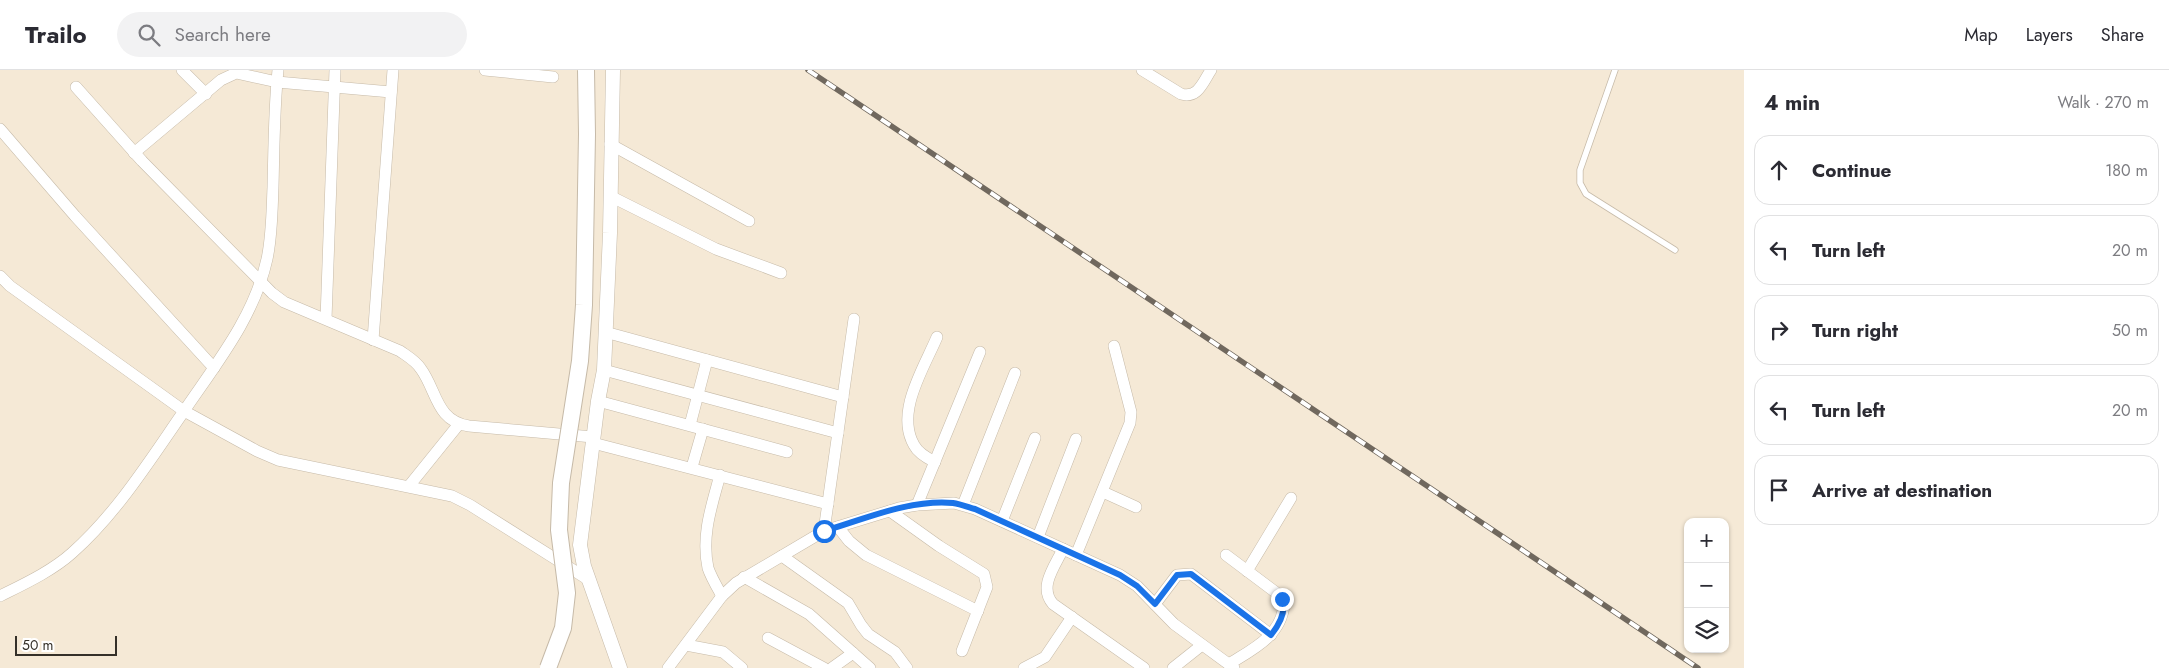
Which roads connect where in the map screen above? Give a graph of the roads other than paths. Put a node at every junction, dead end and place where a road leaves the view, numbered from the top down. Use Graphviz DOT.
graph roads {
  1 [pos="182,70"];
  2 [pos="278,70"];
  3 [pos="335,70"];
  4 [pos="393,70"];
  5 [pos="485,70"];
  6 [pos="586,70"];
  7 [pos="612,70"];
  8 [pos="1142,70"];
  9 [pos="1211,70"];
  10 [pos="1614,70"];
  11 [pos="553,77"];
  12 [pos="277,82"];
  13 [pos="76,87"];
  14 [pos="334,88"];
  15 [pos="391,92"];
  16 [pos="206,94"];
  17 [pos="0,129"];
  18 [pos="610,144"];
  19 [pos="134,153"];
  20 [pos="610,196"];
  21 [pos="749,221"];
  22 [pos="1675,250"];
  23 [pos="781,274"];
  24 [pos="0,276"];
  25 [pos="261,282"];
  26 [pos="854,319"];
  27 [pos="326,320"];
  28 [pos="605,332"];
  29 [pos="937,338"];
  30 [pos="373,340"];
  31 [pos="1114,346"];
  32 [pos="980,352"];
  33 [pos="707,360"];
  34 [pos="214,368"];
  35 [pos="604,370"];
  36 [pos="1015,373"];
  37 [pos="698,395"];
  38 [pos="843,397"];
  39 [pos="598,401"];
  40 [pos="184,411"];
  41 [pos="459,424"];
  42 [pos="690,425"];
  43 [pos="703,429"];
  44 [pos="838,433"];
  45 [pos="1036,438"];
  46 [pos="1076,438"];
  47 [pos="593,440"];
  48 [pos="787,452"];
  49 [pos="934,462"];
  50 [pos="692,467"];
  51 [pos="720,475"];
  52 [pos="408,486"];
  53 [pos="1103,492"];
  54 [pos="1291,498"];
  55 [pos="828,504"];
  56 [pos="917,505"];
  57 [pos="964,506"];
  58 [pos="1136,507"];
  59 [pos="890,511"];
  60 [pos="1002,521"];
  61 [pos="838,527"];
  62 [pos="824,531"];
  63 [pos="1038,537"];
  64 [pos="1063,549"];
  65 [pos="1076,555"];
  66 [pos="1226,555"];
  67 [pos="782,556"];
  68 [pos="1247,571"];
  69 [pos="744,577"];
  70 [pos="589,580"];
  71 [pos="0,596"];
  72 [pos="722,596"];
  73 [pos="1155,604"];
  74 [pos="978,611"];
  75 [pos="1072,617"];
  76 [pos="1271,635"];
  77 [pos="768,638"];
  78 [pos="686,645"];
  79 [pos="1202,645"];
  80 [pos="962,651"];
  81 [pos="853,653"];
  82 [pos="673,665"];
  83 [pos="1232,666"];
  84 [pos="548,668"];
  85 [pos="620,668"];
  86 [pos="742,668"];
  87 [pos="824,668"];
  88 [pos="832,668"];
  89 [pos="870,668"];
  90 [pos="907,668"];
  91 [pos="1024,668"];
  92 [pos="1143,668"];
  93 [pos="1172,668"];
  1 -- 16 [label="street"];
  2 -- 12 [label="street"];
  3 -- 14 [label="street"];
  4 -- 15 [label="street"];
  5 -- 11 [label="street"];
  6 -- 84 [label="main road, bridge"];
  7 -- 18 [label="street"];
  8 -- 9 [label="street"];
  10 -- 22 [label="lane"];
  12 -- 14 [label="street"];
  12 -- 16 [label="street"];
  12 -- 25 [label="street"];
  13 -- 19 [label="street"];
  14 -- 15 [label="street"];
  14 -- 27 [label="street"];
  15 -- 30 [label="street"];
  16 -- 19 [label="street"];
  17 -- 34 [label="street"];
  18 -- 20 [label="street"];
  18 -- 21 [label="street"];
  19 -- 25 [label="street"];
  20 -- 23 [label="street"];
  20 -- 28 [label="street"];
  24 -- 40 [label="street"];
  25 -- 27 [label="street"];
  25 -- 34 [label="street"];
  26 -- 38 [label="street"];
  27 -- 30 [label="street"];
  28 -- 33 [label="street"];
  28 -- 35 [label="street"];
  29 -- 49 [label="street"];
  30 -- 41 [label="street"];
  31 -- 53 [label="street"];
  32 -- 49 [label="street"];
  33 -- 37 [label="street"];
  33 -- 38 [label="street"];
  34 -- 40 [label="street"];
  35 -- 37 [label="street"];
  35 -- 39 [label="street"];
  36 -- 57 [label="street"];
  37 -- 42 [label="street"];
  37 -- 44 [label="street"];
  38 -- 44 [label="street"];
  39 -- 42 [label="street"];
  39 -- 47 [label="street"];
  40 -- 52 [label="street"];
  40 -- 71 [label="street"];
  41 -- 47 [label="street"];
  41 -- 52 [label="street"];
  42 -- 43 [label="street"];
  43 -- 48 [label="street"];
  43 -- 50 [label="street"];
  44 -- 55 [label="street"];
  45 -- 60 [label="street"];
  46 -- 63 [label="street"];
  47 -- 50 [label="street"];
  47 -- 70 [label="street"];
  49 -- 56 [label="street"];
  50 -- 51 [label="street"];
  51 -- 55 [label="street"];
  51 -- 72 [label="street"];
  52 -- 70 [label="street"];
  53 -- 58 [label="street"];
  53 -- 65 [label="street"];
  54 -- 68 [label="street"];
  55 -- 62 [label="street"];
  56 -- 57 [label="street"];
  56 -- 59 [label="street"];
  57 -- 60 [label="street"];
  59 -- 61 [label="street"];
  59 -- 74 [label="street"];
  60 -- 63 [label="street"];
  61 -- 62 [label="street"];
  61 -- 74 [label="street"];
  62 -- 67 [label="street"];
  63 -- 64 [label="street"];
  64 -- 65 [label="street"];
  64 -- 75 [label="street"];
  65 -- 73 [label="street"];
  66 -- 68 [label="street"];
  67 -- 69 [label="street"];
  67 -- 90 [label="street"];
  68 -- 76 [label="street"];
  69 -- 72 [label="street"];
  69 -- 81 [label="street"];
  70 -- 85 [label="street"];
  72 -- 78 [label="street"];
  73 -- 76 [label="street"];
  73 -- 79 [label="street"];
  74 -- 80 [label="street"];
  75 -- 91 [label="street"];
  75 -- 92 [label="street"];
  76 -- 83 [label="street"];
  77 -- 87 [label="street"];
  78 -- 82 [label="street"];
  78 -- 86 [label="street"];
  79 -- 83 [label="street"];
  79 -- 93 [label="street"];
  81 -- 88 [label="street"];
  81 -- 89 [label="street"];
}
